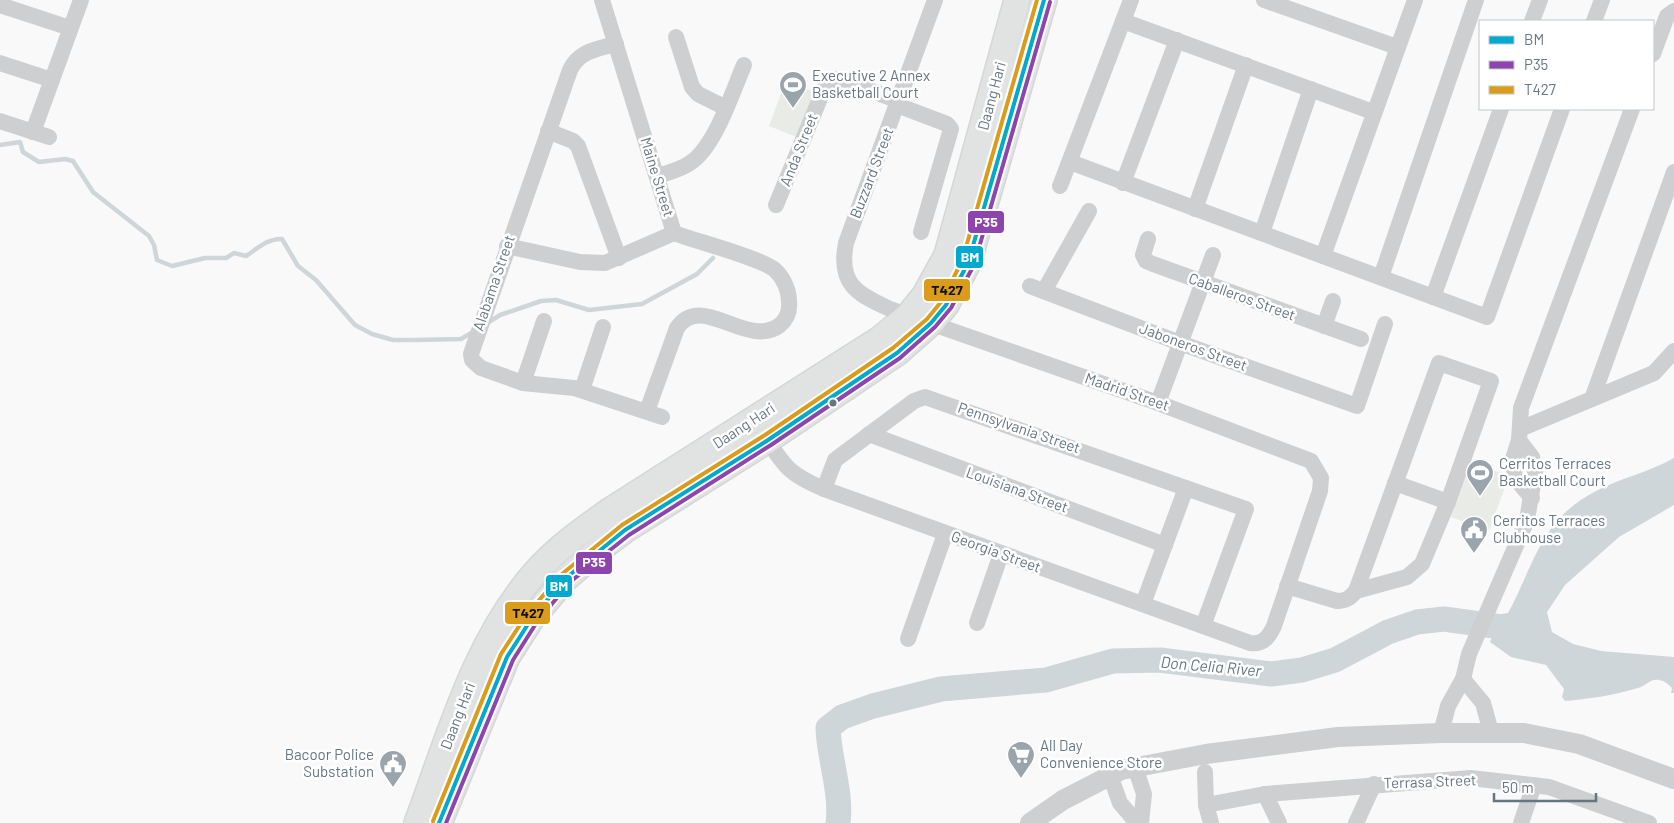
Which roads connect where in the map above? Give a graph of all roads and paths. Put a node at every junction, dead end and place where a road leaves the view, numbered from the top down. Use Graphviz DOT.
graph roads {
  1 [pos="81,0"];
  2 [pos="602,0"];
  3 [pos="935,0"];
  4 [pos="1017,0"];
  5 [pos="1044,0"];
  6 [pos="1131,0"];
  7 [pos="1264,0"];
  8 [pos="1415,0"];
  9 [pos="1476,0"];
  10 [pos="1540,0"];
  11 [pos="1602,0"];
  12 [pos="0,5"];
  13 [pos="1673,11"];
  14 [pos="1532,20"];
  15 [pos="1594,20"];
  16 [pos="1123,21"];
  17 [pos="70,28"];
  18 [pos="676,37"];
  19 [pos="1177,40"];
  20 [pos="616,44"];
  21 [pos="1397,47"];
  22 [pos="1654,51"];
  23 [pos="1016,55"];
  24 [pos="0,63"];
  25 [pos="744,65"];
  26 [pos="1246,65"];
  27 [pos="52,80"];
  28 [pos="1311,89"];
  29 [pos="898,103"];
  30 [pos="726,108"];
  31 [pos="1501,110"];
  32 [pos="1562,110"];
  33 [pos="1632,110"];
  34 [pos="1373,112"];
  35 [pos="0,121"];
  36 [pos="548,131"];
  37 [pos="33,132"];
  38 [pos="50,137"];
  39 [pos="1070,162"];
  40 [pos="1674,172"];
  41 [pos="658,176"];
  42 [pos="1124,183"];
  43 [pos="1060,186"];
  44 [pos="1670,198"];
  45 [pos="776,205"];
  46 [pos="1195,209"];
  47 [pos="1088,211"];
  48 [pos="921,232"];
  49 [pos="674,233"];
  50 [pos="1262,233"];
  51 [pos="1148,239"];
  52 [pos="507,246"];
  53 [pos="1213,255"];
  54 [pos="1322,256"];
  55 [pos="619,258"];
  56 [pos="1381,277"];
  57 [pos="1202,282"];
  58 [pos="1433,297"];
  59 [pos="1333,301"];
  60 [pos="920,320"];
  61 [pos="544,322"];
  62 [pos="1386,324"];
  63 [pos="1324,326"];
  64 [pos="604,328"];
  65 [pos="1361,339"];
  66 [pos="1180,343"];
  67 [pos="1674,351"];
  68 [pos="523,383"];
  69 [pos="582,390"];
  70 [pos="1592,399"];
  71 [pos="1158,403"];
  72 [pos="655,414"];
  73 [pos="754,419"];
  74 [pos="869,434"];
  75 [pos="1520,434"];
  76 [pos="768,440"];
  77 [pos="1395,483"];
  78 [pos="1186,488"];
  79 [pos="824,489"];
  80 [pos="1448,502"];
  81 [pos="945,534"];
  82 [pos="1165,545"];
  83 [pos="1001,554"];
  84 [pos="1287,586"];
  85 [pos="1356,591"];
  86 [pos="1143,604"];
  87 [pos="977,623"];
  88 [pos="1203,626"];
  89 [pos="908,638"];
  90 [pos="1463,679"];
  91 [pos="1441,732"];
  92 [pos="1491,732"];
  93 [pos="1135,767"];
  94 [pos="1205,772"];
  95 [pos="1110,775"];
  96 [pos="1674,780"];
  97 [pos="1374,784"];
  98 [pos="1534,785"];
  99 [pos="1265,794"];
  100 [pos="1206,805"];
  101 [pos="1362,821"];
  102 [pos="417,823"];
  103 [pos="439,823"];
  104 [pos="1030,823"];
  105 [pos="1137,823"];
  106 [pos="1141,823"];
  107 [pos="1211,823"];
  108 [pos="1279,823"];
  109 [pos="1521,823"];
  110 [pos="1649,823"];
  1 -- 17 [label="street"];
  2 -- 20 [label="street, Maine Street"];
  3 -- 29 [label="street, Buzzard Street"];
  4 -- 23 [label="main road, Daang Hari"];
  5 -- 23 [label="main road, Daang Hari"];
  6 -- 16 [label="street"];
  7 -- 21 [label="street"];
  8 -- 21 [label="street"];
  9 -- 56 [label="street"];
  10 -- 14 [label="street"];
  11 -- 15 [label="street"];
  12 -- 17 [label="street"];
  13 -- 22 [label="street"];
  16 -- 19 [label="street"];
  16 -- 39 [label="street"];
  17 -- 27 [label="street"];
  18 -- 30 [label="street"];
  19 -- 26 [label="street"];
  19 -- 42 [label="street"];
  20 -- 36 [label="street, Alabama Street"];
  20 -- 41 [label="street, Maine Street"];
  21 -- 34 [label="street"];
  23 -- 60 [label="main road, Daang Hari"];
  24 -- 27 [label="street"];
  25 -- 30 [label="street"];
  26 -- 28 [label="street"];
  26 -- 46 [label="street"];
  27 -- 37 [label="street"];
  28 -- 34 [label="street"];
  28 -- 50 [label="street"];
  29 -- 45 [label="street, Anda Street"];
  29 -- 48 [label="street, Anda Street"];
  29 -- 60 [label="street, Buzzard Street"];
  30 -- 41 [label="street"];
  31 -- 58 [label="street"];
  32 -- 58 [label="street"];
  33 -- 75 [label="street"];
  34 -- 54 [label="street"];
  35 -- 37 [label="street"];
  36 -- 52 [label="street, Alabama Street"];
  36 -- 55 [label="street"];
  37 -- 38 [label="street"];
  39 -- 42 [label="street"];
  39 -- 43 [label="street"];
  40 -- 44 [label="street"];
  41 -- 49 [label="street, Maine Street"];
  42 -- 46 [label="street"];
  44 -- 70 [label="street"];
  46 -- 50 [label="street"];
  47 -- 66 [label="street, Jaboneros Street"];
  49 -- 55 [label="street"];
  49 -- 72 [label="street, Maine Street"];
  50 -- 54 [label="street"];
  51 -- 57 [label="street, Caballeros Street"];
  52 -- 55 [label="street"];
  52 -- 68 [label="street, Alabama Street"];
  53 -- 57 [label="street"];
  54 -- 56 [label="street"];
  56 -- 58 [label="street"];
  57 -- 63 [label="street, Caballeros Street"];
  57 -- 66 [label="street"];
  59 -- 63 [label="street"];
  60 -- 71 [label="street, Madrid Street"];
  60 -- 73 [label="main road, Daang Hari"];
  60 -- 76 [label="main road, Daang Hari"];
  61 -- 68 [label="street"];
  62 -- 66 [label="street, Jaboneros Street"];
  63 -- 65 [label="street, Caballeros Street"];
  64 -- 69 [label="street"];
  66 -- 71 [label="street"];
  67 -- 70 [label="street"];
  68 -- 69 [label="street, Alabama Street"];
  69 -- 72 [label="street, Alabama Street"];
  70 -- 75 [label="street"];
  71 -- 84 [label="street, Madrid Street"];
  73 -- 76 [label="street, Georgia Street"];
  73 -- 102 [label="main road, Daang Hari"];
  74 -- 78 [label="street, Pennsylvania Street"];
  74 -- 79 [label="street, Pennsylvania Street"];
  74 -- 82 [label="street, Louisiana Street"];
  75 -- 90 [label="street"];
  76 -- 79 [label="street, Georgia Street"];
  76 -- 103 [label="main road, Daang Hari"];
  77 -- 80 [label="street"];
  77 -- 80 [label="street"];
  77 -- 85 [label="street"];
  78 -- 82 [label="street"];
  78 -- 88 [label="street, Pennsylvania Street"];
  79 -- 81 [label="street, Georgia Street"];
  80 -- 85 [label="street"];
  81 -- 83 [label="street, Georgia Street"];
  81 -- 89 [label="street"];
  82 -- 86 [label="street"];
  83 -- 86 [label="street, Georgia Street"];
  83 -- 87 [label="street"];
  84 -- 85 [label="street"];
  84 -- 88 [label="street, Georgia Street"];
  86 -- 88 [label="street, Georgia Street"];
  90 -- 91 [label="street"];
  90 -- 92 [label="street"];
  91 -- 92 [label="street"];
  91 -- 93 [label="street"];
  92 -- 96 [label="street"];
  93 -- 95 [label="street"];
  93 -- 106 [label="street"];
  94 -- 100 [label="street"];
  95 -- 104 [label="street"];
  95 -- 105 [label="street"];
  97 -- 98 [label="street, Terrasa Street"];
  97 -- 99 [label="street, Terrasa Street"];
  97 -- 101 [label="street"];
  98 -- 109 [label="street"];
  98 -- 110 [label="street, Terrasa Street"];
  99 -- 100 [label="street, Terrasa Street"];
  99 -- 108 [label="street"];
  100 -- 107 [label="street"];
}
